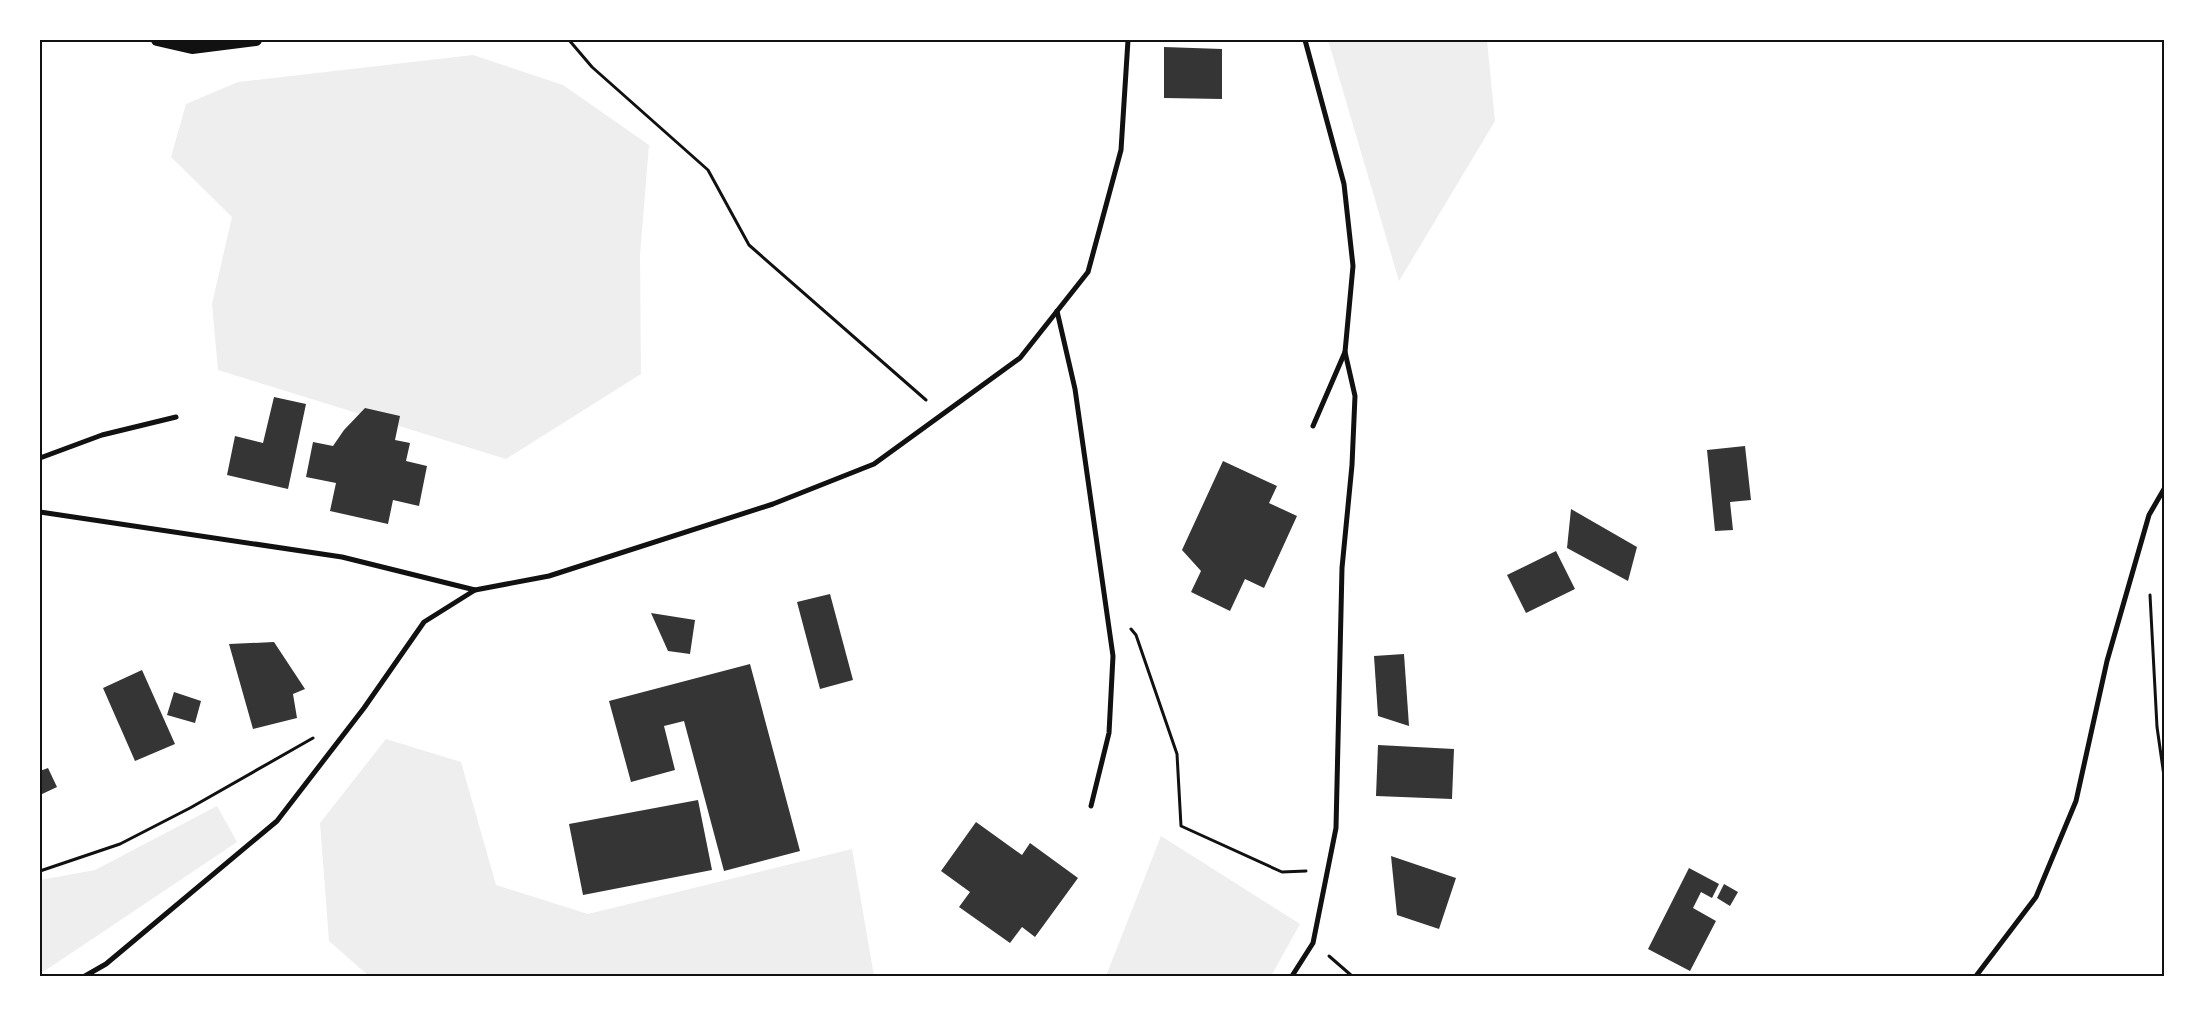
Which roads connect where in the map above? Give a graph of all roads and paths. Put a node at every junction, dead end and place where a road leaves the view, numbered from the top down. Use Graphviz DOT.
graph roads {
  1 [pos="157,40"];
  2 [pos="256,40"];
  3 [pos="569,40"];
  4 [pos="1128,40"];
  5 [pos="1305,40"];
  6 [pos="1057,311"];
  7 [pos="1345,352"];
  8 [pos="942,415"];
  9 [pos="176,417"];
  10 [pos="1313,426"];
  11 [pos="40,458"];
  12 [pos="2164,489"];
  13 [pos="40,512"];
  14 [pos="2150,585"];
  15 [pos="475,590"];
  16 [pos="1105,601"];
  17 [pos="315,737"];
  18 [pos="2164,776"];
  19 [pos="1091,806"];
  20 [pos="40,870"];
  21 [pos="1329,871"];
  22 [pos="1313,943"];
  23 [pos="85,976"];
  24 [pos="1292,976"];
  25 [pos="1352,976"];
  26 [pos="1976,976"];
  1 -- 2 [label="main road"];
  3 -- 8 [label="path"];
  4 -- 6 [label="street"];
  5 -- 7 [label="street"];
  6 -- 8 [label="street"];
  6 -- 16 [label="street"];
  7 -- 10 [label="street"];
  7 -- 21 [label="street"];
  8 -- 15 [label="street"];
  9 -- 11 [label="street"];
  12 -- 26 [label="street"];
  13 -- 15 [label="street"];
  14 -- 18 [label="path"];
  15 -- 23 [label="street"];
  16 -- 19 [label="street"];
  16 -- 21 [label="path"];
  17 -- 20 [label="path"];
  21 -- 22 [label="street"];
  22 -- 24 [label="street"];
  22 -- 25 [label="path"];
}
